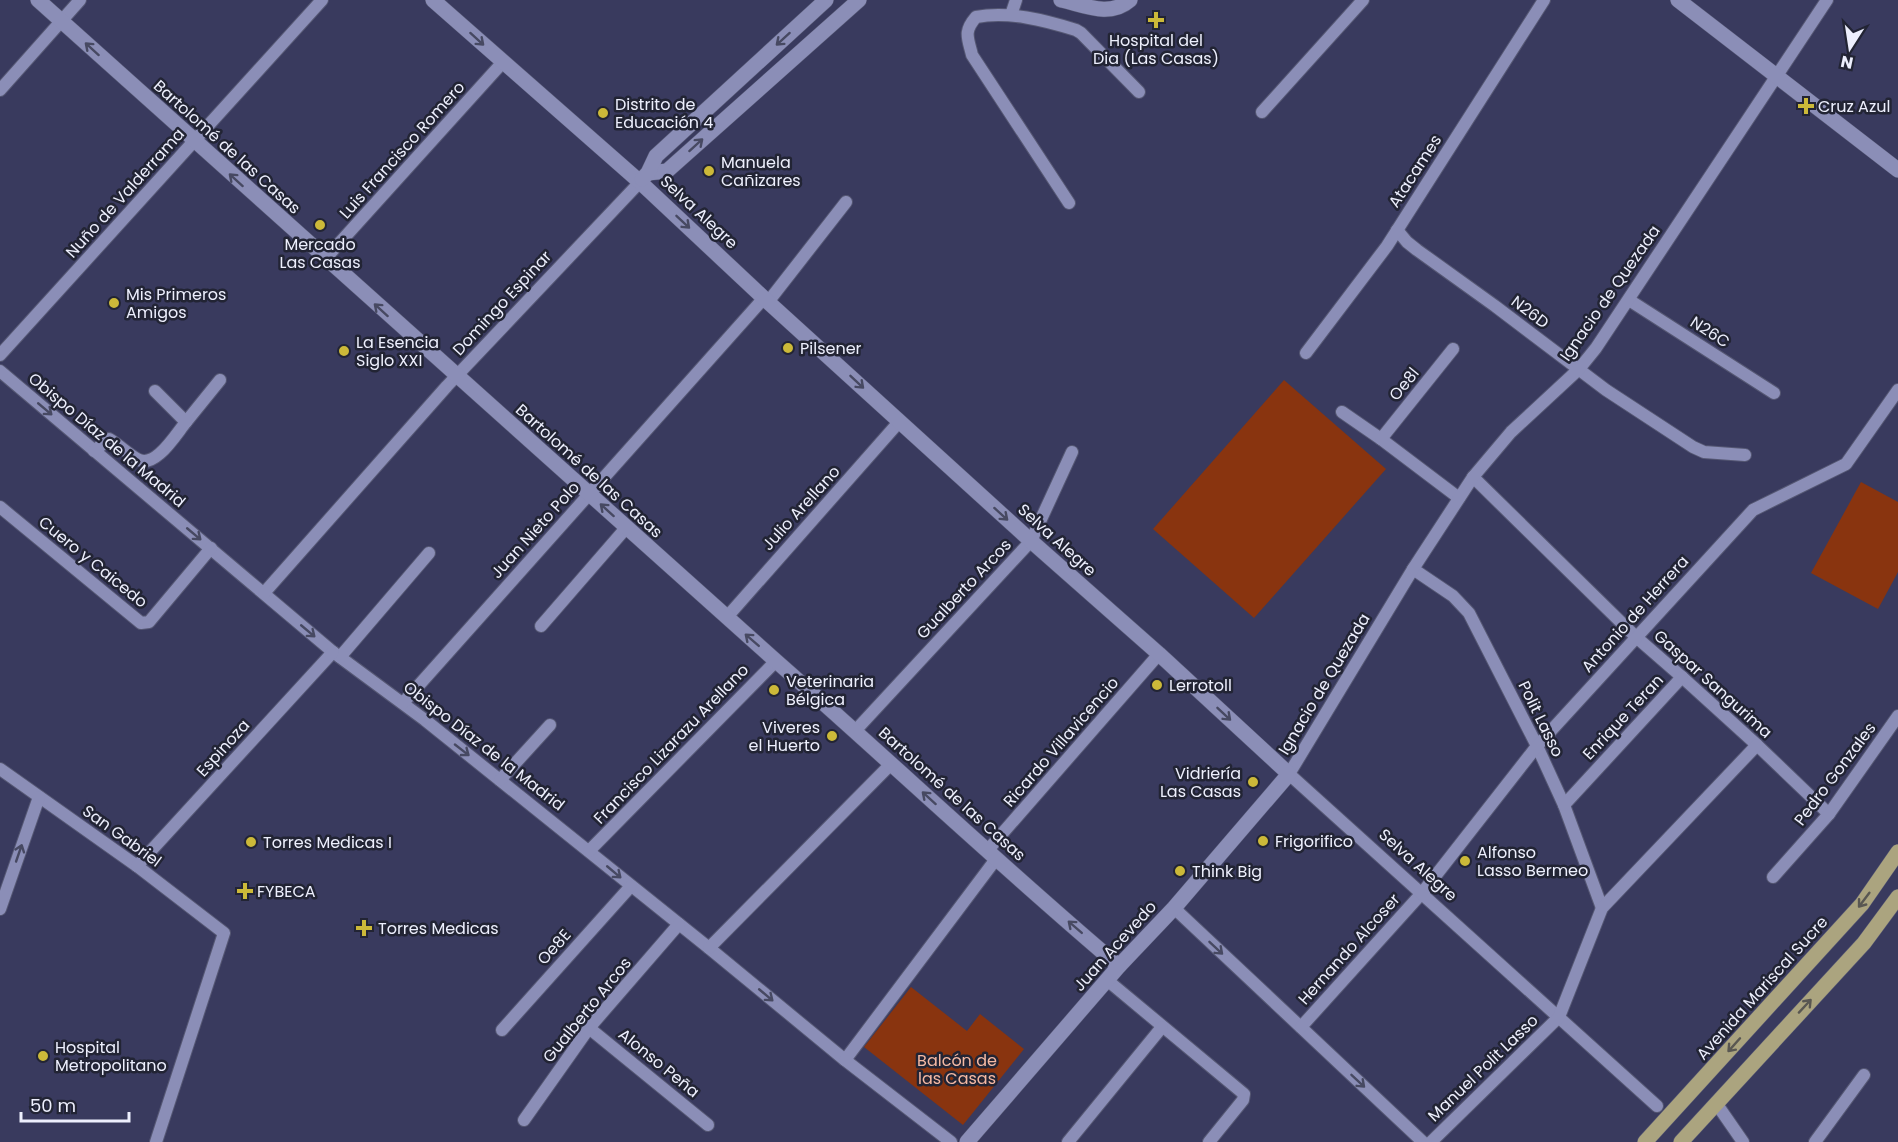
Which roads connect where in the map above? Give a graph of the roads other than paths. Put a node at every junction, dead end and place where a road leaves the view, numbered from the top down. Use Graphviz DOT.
graph roads {
  1 [pos="38,0"];
  2 [pos="80,0"];
  3 [pos="322,0"];
  4 [pos="433,0"];
  5 [pos="826,0"];
  6 [pos="860,0"];
  7 [pos="1016,0"];
  8 [pos="1060,0"];
  9 [pos="1130,0"];
  10 [pos="1363,0"];
  11 [pos="1544,0"];
  12 [pos="1678,0"];
  13 [pos="1827,0"];
  14 [pos="1107,5"];
  15 [pos="1011,15"];
  16 [pos="61,21"];
  17 [pos="503,62"];
  18 [pos="1777,75"];
  19 [pos="0,90"];
  20 [pos="1139,92"];
  21 [pos="1262,112"];
  22 [pos="194,142"];
  23 [pos="1898,170"];
  24 [pos="644,177"];
  25 [pos="846,202"];
  26 [pos="1069,202"];
  27 [pos="1397,230"];
  28 [pos="325,260"];
  29 [pos="766,300"];
  30 [pos="1629,300"];
  31 [pos="1453,350"];
  32 [pos="1306,354"];
  33 [pos="0,355"];
  34 [pos="1579,369"];
  35 [pos="0,371"];
  36 [pos="456,377"];
  37 [pos="220,380"];
  38 [pos="1898,390"];
  39 [pos="155,391"];
  40 [pos="1774,393"];
  41 [pos="1342,412"];
  42 [pos="186,422"];
  43 [pos="899,422"];
  44 [pos="1381,439"];
  45 [pos="94,451"];
  46 [pos="1072,452"];
  47 [pos="1745,455"];
  48 [pos="1473,477"];
  49 [pos="588,494"];
  50 [pos="1460,498"];
  51 [pos="0,507"];
  52 [pos="626,528"];
  53 [pos="1031,542"];
  54 [pos="211,548"];
  55 [pos="429,553"];
  56 [pos="1413,568"];
  57 [pos="264,593"];
  58 [pos="727,617"];
  59 [pos="541,626"];
  60 [pos="1636,637"];
  61 [pos="336,654"];
  62 [pos="1160,654"];
  63 [pos="776,661"];
  64 [pos="1682,677"];
  65 [pos="403,703"];
  66 [pos="1898,716"];
  67 [pos="550,725"];
  68 [pos="855,731"];
  69 [pos="1757,745"];
  70 [pos="1537,746"];
  71 [pos="891,764"];
  72 [pos="0,769"];
  73 [pos="1289,774"];
  74 [pos="500,780"];
  75 [pos="39,797"];
  76 [pos="1564,805"];
  77 [pos="1829,814"];
  78 [pos="589,851"];
  79 [pos="1898,852"];
  80 [pos="992,855"];
  81 [pos="137,866"];
  82 [pos="1773,877"];
  83 [pos="631,886"];
  84 [pos="1422,893"];
  85 [pos="1898,897"];
  86 [pos="1174,908"];
  87 [pos="1602,908"];
  88 [pos="0,909"];
  89 [pos="679,924"];
  90 [pos="709,948"];
  91 [pos="1119,966"];
  92 [pos="1107,980"];
  93 [pos="1559,1017"];
  94 [pos="1162,1027"];
  95 [pos="1300,1027"];
  96 [pos="589,1028"];
  97 [pos="502,1030"];
  98 [pos="846,1060"];
  99 [pos="1864,1075"];
  100 [pos="1716,1103"];
  101 [pos="1657,1106"];
  102 [pos="524,1120"];
  103 [pos="708,1125"];
  104 [pos="156,1142"];
  105 [pos="951,1142"];
  106 [pos="967,1142"];
  107 [pos="1068,1142"];
  108 [pos="1209,1142"];
  109 [pos="1422,1142"];
  110 [pos="1431,1142"];
  111 [pos="1645,1142"];
  112 [pos="1681,1142"];
  113 [pos="1743,1142"];
  114 [pos="1815,1142"];
  1 -- 16 [label="street, Bartolomé de las Casas"];
  2 -- 16 [label="street"];
  3 -- 22 [label="street, Nuño de Valderrama"];
  4 -- 17 [label="street, Selva Alegre, one-way"];
  5 -- 24 [label="street, Domingo Espinar, one-way"];
  24 -- 6 [label="street, Domingo Espinar, one-way"];
  7 -- 15 [label="street"];
  8 -- 14 [label="street"];
  9 -- 14 [label="street"];
  10 -- 21 [label="street"];
  11 -- 27 [label="street, Atacames"];
  12 -- 18 [label="street"];
  13 -- 18 [label="street, Ignacio de Quezada"];
  15 -- 20 [label="street"];
  15 -- 26 [label="street"];
  16 -- 19 [label="street"];
  22 -- 16 [label="street, Bartolomé de las Casas, one-way"];
  17 -- 24 [label="street, Selva Alegre"];
  17 -- 28 [label="street, Luis Francisco Romero"];
  18 -- 23 [label="street"];
  18 -- 30 [label="street, Ignacio de Quezada"];
  28 -- 22 [label="street, Bartolomé de las Casas, one-way"];
  22 -- 33 [label="street, Nuño de Valderrama"];
  24 -- 29 [label="street, Selva Alegre, one-way"];
  24 -- 36 [label="street, Domingo Espinar"];
  25 -- 29 [label="street, Juan Nieto Polo"];
  27 -- 32 [label="street, Atacames"];
  27 -- 34 [label="street, N26D"];
  36 -- 28 [label="street, Bartolomé de las Casas, one-way"];
  29 -- 43 [label="street, Selva Alegre, one-way"];
  29 -- 49 [label="street, Juan Nieto Polo"];
  30 -- 34 [label="street, Ignacio de Quezada"];
  30 -- 40 [label="street, N26C"];
  31 -- 44 [label="street, Oe8l"];
  34 -- 47 [label="street, N26D"];
  34 -- 48 [label="street, Ignacio de Quezada"];
  35 -- 45 [label="street, Obispo Díaz de la Madrid, one-way"];
  36 -- 49 [label="street, Bartolomé de las Casas"];
  36 -- 57 [label="street, Domingo Espinar"];
  37 -- 42 [label="street"];
  38 -- 60 [label="street, Antonio de Herrera"];
  39 -- 42 [label="street"];
  41 -- 44 [label="street"];
  42 -- 45 [label="street"];
  43 -- 53 [label="street, Selva Alegre, one-way"];
  43 -- 58 [label="street, Julio Arellano"];
  44 -- 50 [label="street"];
  45 -- 54 [label="street, Obispo Díaz de la Madrid, one-way"];
  46 -- 53 [label="street, Gualberto Arcos"];
  48 -- 50 [label="street, Ignacio de Quezada"];
  48 -- 60 [label="street, Gaspar Sangurima"];
  52 -- 49 [label="street, Bartolomé de las Casas, one-way"];
  49 -- 65 [label="street, Juan Nieto Polo"];
  50 -- 56 [label="street, Ignacio de Quezada"];
  51 -- 54 [label="street, Cuero y Caicedo"];
  52 -- 58 [label="street, Bartolomé de las Casas"];
  52 -- 59 [label="street"];
  53 -- 62 [label="street, Selva Alegre"];
  53 -- 68 [label="street, Gualberto Arcos"];
  54 -- 57 [label="street, Obispo Díaz de la Madrid"];
  55 -- 61 [label="street, Espinoza"];
  56 -- 70 [label="street, Polit Lasso"];
  56 -- 73 [label="street, Ignacio de Quezada"];
  57 -- 61 [label="street, Obispo Díaz de la Madrid, one-way"];
  63 -- 58 [label="street, Bartolomé de las Casas, one-way"];
  60 -- 64 [label="street, Gaspar Sangurima"];
  60 -- 70 [label="street, Antonio de Herrera"];
  61 -- 65 [label="street, Obispo Díaz de la Madrid"];
  61 -- 81 [label="street, Espinoza"];
  62 -- 73 [label="street, Selva Alegre, one-way"];
  62 -- 80 [label="street, Ricardo Villavicencio"];
  63 -- 68 [label="street, Bartolomé de las Casas"];
  63 -- 78 [label="street, Francisco Lizarazu Arellano"];
  64 -- 69 [label="street, Gaspar Sangurima"];
  64 -- 76 [label="street, Enrique Teran"];
  65 -- 74 [label="street, Obispo Díaz de la Madrid, one-way"];
  66 -- 77 [label="street, Pedro Gonzales"];
  67 -- 74 [label="street"];
  68 -- 71 [label="street, Bartolomé de las Casas"];
  69 -- 77 [label="street, Gaspar Sangurima"];
  69 -- 87 [label="street"];
  70 -- 76 [label="street, Polit Lasso"];
  70 -- 84 [label="street, Antonio de Herrera"];
  80 -- 71 [label="street, Bartolomé de las Casas, one-way"];
  71 -- 90 [label="street"];
  72 -- 75 [label="street, San Gabriel"];
  73 -- 84 [label="street, Selva Alegre"];
  73 -- 86 [label="street, Juan Acevedo"];
  74 -- 78 [label="street, Obispo Díaz de la Madrid"];
  75 -- 81 [label="street, San Gabriel"];
  88 -- 75 [label="street, one-way"];
  76 -- 87 [label="street, Polit Lasso"];
  77 -- 82 [label="street, Pedro Gonzales"];
  78 -- 83 [label="street, Obispo Díaz de la Madrid, one-way"];
  79 -- 111 [label="main road, Avenida Mariscal Sucre, one-way"];
  91 -- 80 [label="street, Bartolomé de las Casas, one-way"];
  80 -- 98 [label="street, Ricardo Villavicencio"];
  81 -- 104 [label="street, San Gabriel"];
  83 -- 89 [label="street, Obispo Díaz de la Madrid"];
  83 -- 97 [label="street, Oe8E"];
  84 -- 93 [label="street, Selva Alegre"];
  84 -- 95 [label="street, Hernando Alcoser"];
  100 -- 85 [label="main road, one-way"];
  86 -- 91 [label="street, Juan Acevedo"];
  86 -- 95 [label="street, one-way"];
  87 -- 93 [label="street"];
  89 -- 90 [label="street, Obispo Díaz de la Madrid"];
  89 -- 96 [label="street, Gualberto Arcos"];
  90 -- 98 [label="street, Obispo Díaz de la Madrid, one-way"];
  91 -- 92 [label="street, Juan Acevedo"];
  92 -- 94 [label="street"];
  92 -- 106 [label="street, Juan Acevedo"];
  93 -- 101 [label="street, Selva Alegre"];
  93 -- 110 [label="street, Manuel Polit Lasso"];
  94 -- 107 [label="street"];
  94 -- 108 [label="street"];
  95 -- 109 [label="street, one-way"];
  96 -- 102 [label="street, Gualberto Arcos"];
  96 -- 103 [label="street, Alonso Peña"];
  98 -- 105 [label="street, Obispo Díaz de la Madrid"];
  99 -- 114 [label="street"];
  100 -- 112 [label="main road"];
  100 -- 113 [label="street"];
}
